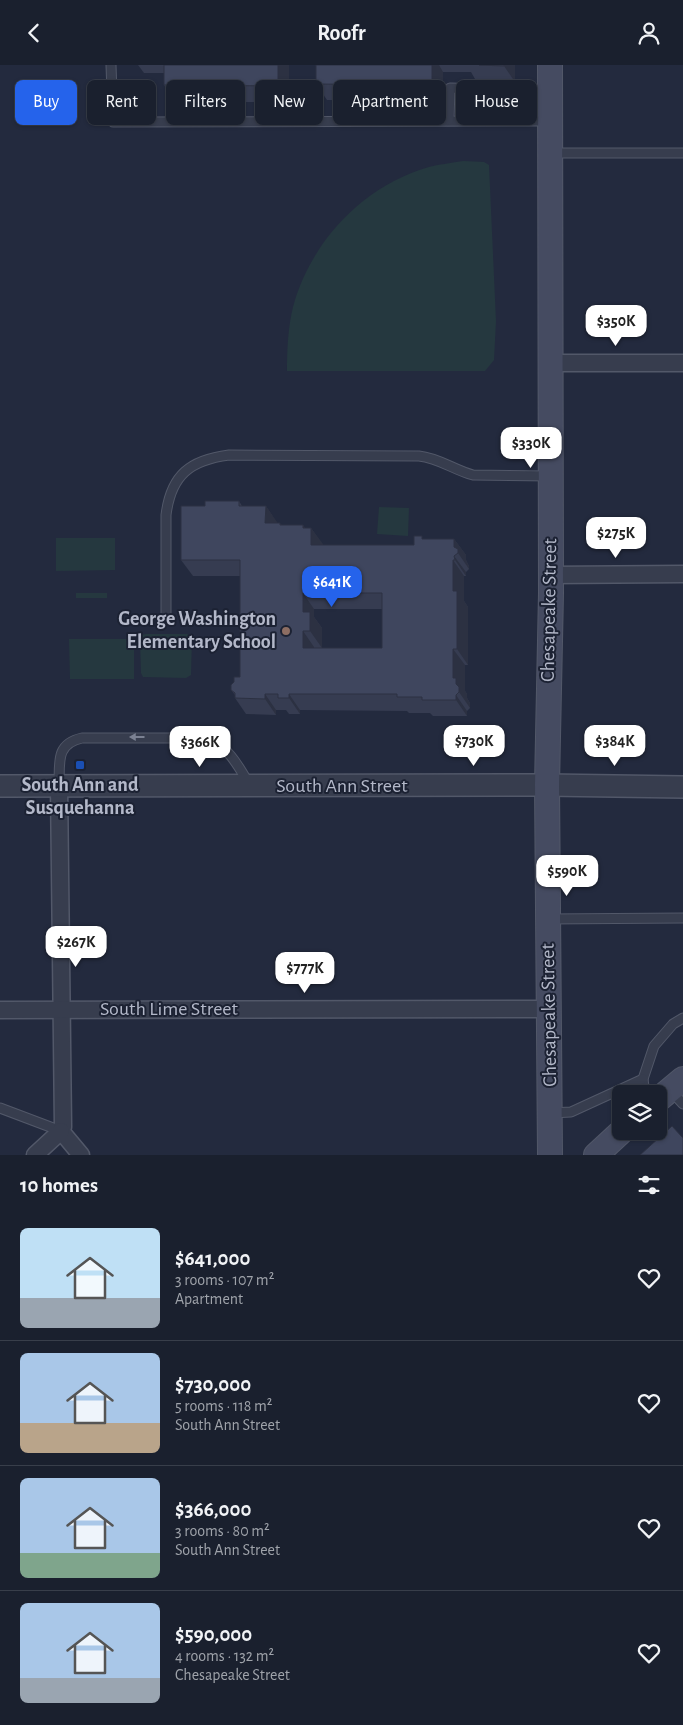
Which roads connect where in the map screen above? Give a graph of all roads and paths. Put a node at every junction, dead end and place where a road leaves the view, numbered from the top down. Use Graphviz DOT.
graph roads {
  1 [pos="111,65"];
  2 [pos="550,65"];
  3 [pos="456,88"];
  4 [pos="449,120"];
  5 [pos="551,121"];
  6 [pos="550,153"];
  7 [pos="683,153"];
  8 [pos="550,363"];
  9 [pos="683,363"];
  10 [pos="550,476"];
  11 [pos="683,574"];
  12 [pos="550,575"];
  13 [pos="166,614"];
  14 [pos="547,785"];
  15 [pos="0,786"];
  16 [pos="59,786"];
  17 [pos="250,786"];
  18 [pos="683,787"];
  19 [pos="548,919"];
  20 [pos="683,919"];
  21 [pos="0,1009"];
  22 [pos="61,1009"];
  23 [pos="549,1009"];
  24 [pos="683,1018"];
  25 [pos="643,1079"];
  26 [pos="644,1085"];
  27 [pos="0,1108"];
  28 [pos="550,1113"];
  29 [pos="61,1131"];
  30 [pos="612,1140"];
  31 [pos="35,1155"];
  32 [pos="81,1155"];
  33 [pos="550,1155"];
  34 [pos="596,1155"];
  1 -- 4 [label="lane"];
  2 -- 5 [label="main road, Chesapeake Street"];
  3 -- 4 [label="lane"];
  4 -- 5 [label="lane"];
  5 -- 6 [label="main road, Chesapeake Street"];
  6 -- 7 [label="lane"];
  6 -- 8 [label="main road, Chesapeake Street"];
  8 -- 9 [label="street"];
  8 -- 10 [label="main road, Chesapeake Street"];
  10 -- 12 [label="main road, Chesapeake Street"];
  10 -- 13 [label="lane"];
  11 -- 12 [label="street"];
  12 -- 14 [label="main road, Chesapeake Street"];
  14 -- 17 [label="street, South Ann Street"];
  14 -- 18 [label="street, South Ann Street"];
  14 -- 19 [label="main road, Chesapeake Street"];
  15 -- 16 [label="street, South Ann Street"];
  16 -- 17 [label="street, South Ann Street"];
  17 -- 16 [label="lane, one-way"];
  16 -- 22 [label="street"];
  19 -- 20 [label="lane"];
  19 -- 23 [label="main road, Chesapeake Street"];
  21 -- 22 [label="street, South Lime Street"];
  22 -- 23 [label="street, South Lime Street"];
  22 -- 29 [label="street"];
  23 -- 28 [label="main road, Chesapeake Street"];
  24 -- 25 [label="lane"];
  25 -- 26 [label="lane"];
  25 -- 28 [label="lane"];
  27 -- 29 [label="lane"];
  28 -- 33 [label="main road, Chesapeake Street"];
  29 -- 31 [label="street"];
  29 -- 32 [label="street"];
  30 -- 34 [label="main road"];
}
